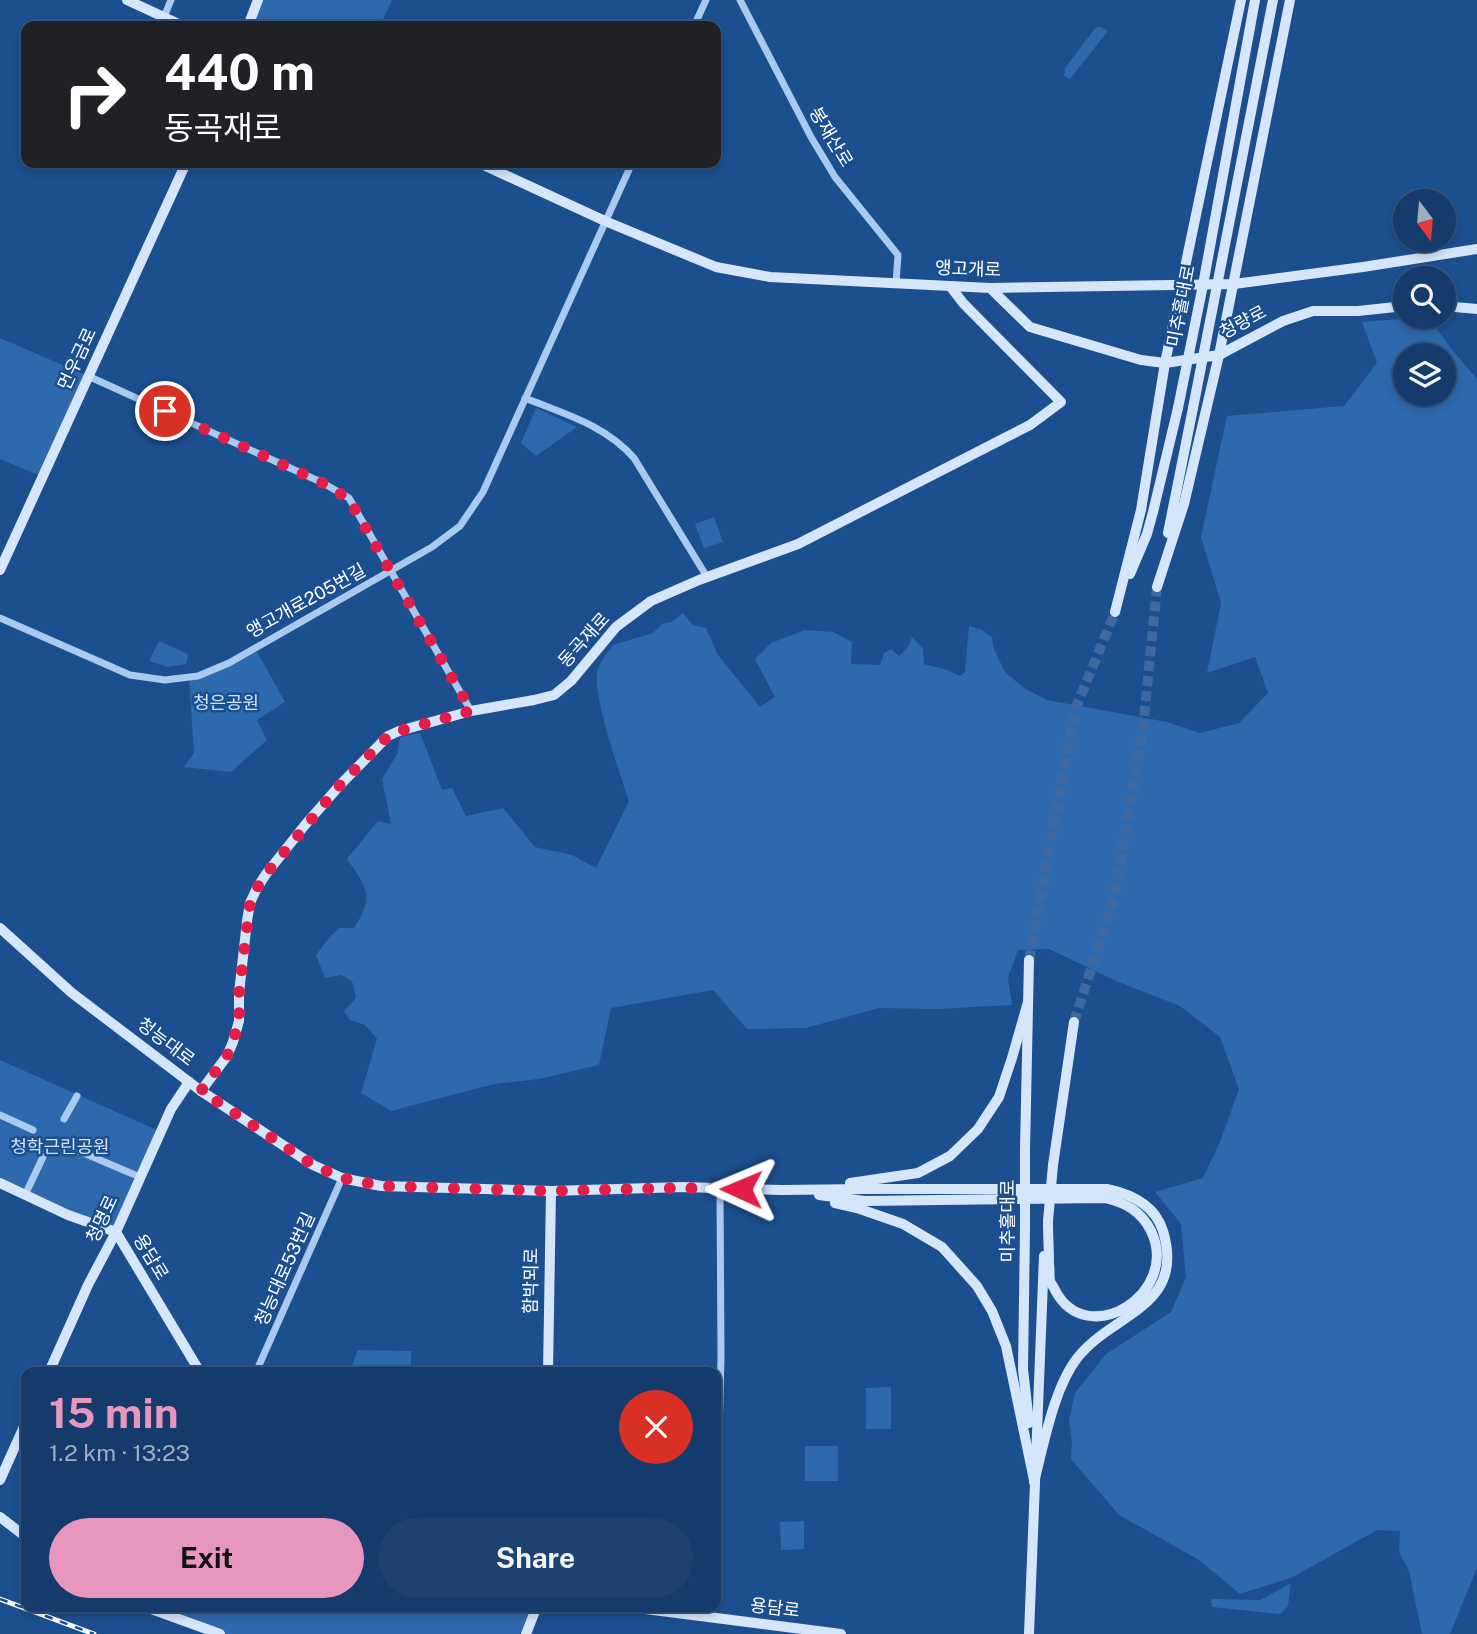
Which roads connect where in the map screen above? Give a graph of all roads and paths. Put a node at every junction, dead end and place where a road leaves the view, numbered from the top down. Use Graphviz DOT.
graph roads {
  1 [pos="127,0"];
  2 [pos="171,0"];
  3 [pos="258,0"];
  4 [pos="706,0"];
  5 [pos="740,0"];
  6 [pos="1241,0"];
  7 [pos="1255,0"];
  8 [pos="1273,0"];
  9 [pos="1290,0"];
  10 [pos="164,17"];
  11 [pos="172,21"];
  12 [pos="250,21"];
  13 [pos="696,21"];
  14 [pos="184,168"];
  15 [pos="490,168"];
  16 [pos="630,168"];
  17 [pos="605,221"];
  18 [pos="1477,249"];
  19 [pos="896,284"];
  20 [pos="1234,284"];
  21 [pos="1182,285"];
  22 [pos="950,286"];
  23 [pos="990,288"];
  24 [pos="1393,307"];
  25 [pos="1456,307"];
  26 [pos="1477,309"];
  27 [pos="1219,355"];
  28 [pos="1166,363"];
  29 [pos="88,376"];
  30 [pos="525,398"];
  31 [pos="0,570"];
  32 [pos="391,571"];
  33 [pos="707,578"];
  34 [pos="0,618"];
  35 [pos="471,711"];
  36 [pos="0,928"];
  37 [pos="1029,960"];
  38 [pos="1028,1002"];
  39 [pos="1074,1022"];
  40 [pos="189,1082"];
  41 [pos="201,1091"];
  42 [pos="77,1096"];
  43 [pos="0,1115"];
  44 [pos="64,1119"];
  45 [pos="33,1130"];
  46 [pos="74,1149"];
  47 [pos="43,1157"];
  48 [pos="140,1177"];
  49 [pos="342,1178"];
  50 [pos="0,1183"];
  51 [pos="720,1188"];
  52 [pos="782,1190"];
  53 [pos="551,1191"];
  54 [pos="25,1195"];
  55 [pos="1048,1221"];
  56 [pos="116,1232"];
  57 [pos="51,1367"];
  58 [pos="197,1367"];
  59 [pos="258,1367"];
  60 [pos="548,1367"];
  61 [pos="721,1367"];
  62 [pos="21,1433"];
  63 [pos="0,1480"];
  64 [pos="1034,1482"];
  65 [pos="0,1517"];
  66 [pos="21,1533"];
  67 [pos="159,1612"];
  68 [pos="535,1612"];
  69 [pos="714,1612"];
  70 [pos="787,1631"];
  71 [pos="220,1634"];
  72 [pos="526,1634"];
  73 [pos="841,1634"];
  74 [pos="1029,1634"];
  1 -- 10 [label="main road"];
  2 -- 10 [label="street"];
  3 -- 12 [label="main road"];
  4 -- 13 [label="street"];
  5 -- 19 [label="street, 봉재산로"];
  6 -- 21 [label="main road"];
  7 -- 28 [label="main road, 미추홀대로, bridge"];
  8 -- 27 [label="main road, 미추홀대로, bridge"];
  9 -- 20 [label="main road"];
  10 -- 11 [label="main road"];
  14 -- 29 [label="main road, 먼우금로"];
  15 -- 17 [label="main road, 앵고개로"];
  16 -- 17 [label="street, 앵고개로205번길"];
  17 -- 19 [label="main road, 앵고개로"];
  17 -- 30 [label="street, 앵고개로205번길"];
  18 -- 20 [label="main road, 앵고개로"];
  19 -- 22 [label="main road, 앵고개로"];
  20 -- 21 [label="main road, 앵고개로"];
  20 -- 27 [label="main road"];
  21 -- 23 [label="main road, 앵고개로"];
  21 -- 28 [label="main road"];
  22 -- 23 [label="main road, 앵고개로"];
  22 -- 33 [label="main road, 동곡재로"];
  23 -- 28 [label="main road, 청량로"];
  24 -- 27 [label="main road, 청량로"];
  25 -- 26 [label="main road"];
  27 -- 28 [label="main road, 청량로"];
  29 -- 31 [label="main road, 먼우금로"];
  29 -- 32 [label="street"];
  30 -- 32 [label="street, 앵고개로205번길"];
  30 -- 33 [label="street"];
  32 -- 34 [label="street, 앵고개로205번길"];
  32 -- 35 [label="street"];
  33 -- 35 [label="main road, 동곡재로"];
  35 -- 41 [label="main road, 동곡재로"];
  36 -- 40 [label="main road, 청능대로"];
  37 -- 38 [label="main road, 미추홀대로"];
  38 -- 52 [label="main road"];
  38 -- 64 [label="main road, 미추홀대로, bridge"];
  39 -- 55 [label="main road, 미추홀대로, bridge"];
  40 -- 41 [label="main road, 청능대로"];
  40 -- 48 [label="main road, 청명로"];
  41 -- 49 [label="main road, 청능대로"];
  42 -- 44 [label="street"];
  43 -- 45 [label="street"];
  46 -- 48 [label="street"];
  47 -- 54 [label="street"];
  48 -- 56 [label="main road, 청명로"];
  49 -- 53 [label="main road, 청능대로"];
  49 -- 59 [label="street, 청능대로53번길"];
  50 -- 54 [label="main road, 용담로"];
  51 -- 52 [label="main road, 청능대로"];
  51 -- 53 [label="main road, 청능대로"];
  51 -- 61 [label="street"];
  52 -- 55 [label="main road"];
  52 -- 64 [label="main road"];
  52 -- 64 [label="main road"];
  53 -- 60 [label="main road, 함박뫼로"];
  54 -- 56 [label="main road, 용담로"];
  55 -- 64 [label="main road, 미추홀대로"];
  56 -- 57 [label="main road, 청명로"];
  56 -- 58 [label="main road, 용담로"];
  62 -- 63 [label="main road"];
  64 -- 74 [label="main road, 미추홀대로"];
  65 -- 66 [label="main road"];
  67 -- 71 [label="main road"];
  68 -- 72 [label="main road"];
  69 -- 70 [label="main road, 용담로"];
  70 -- 73 [label="main road, 용담로"];
}
